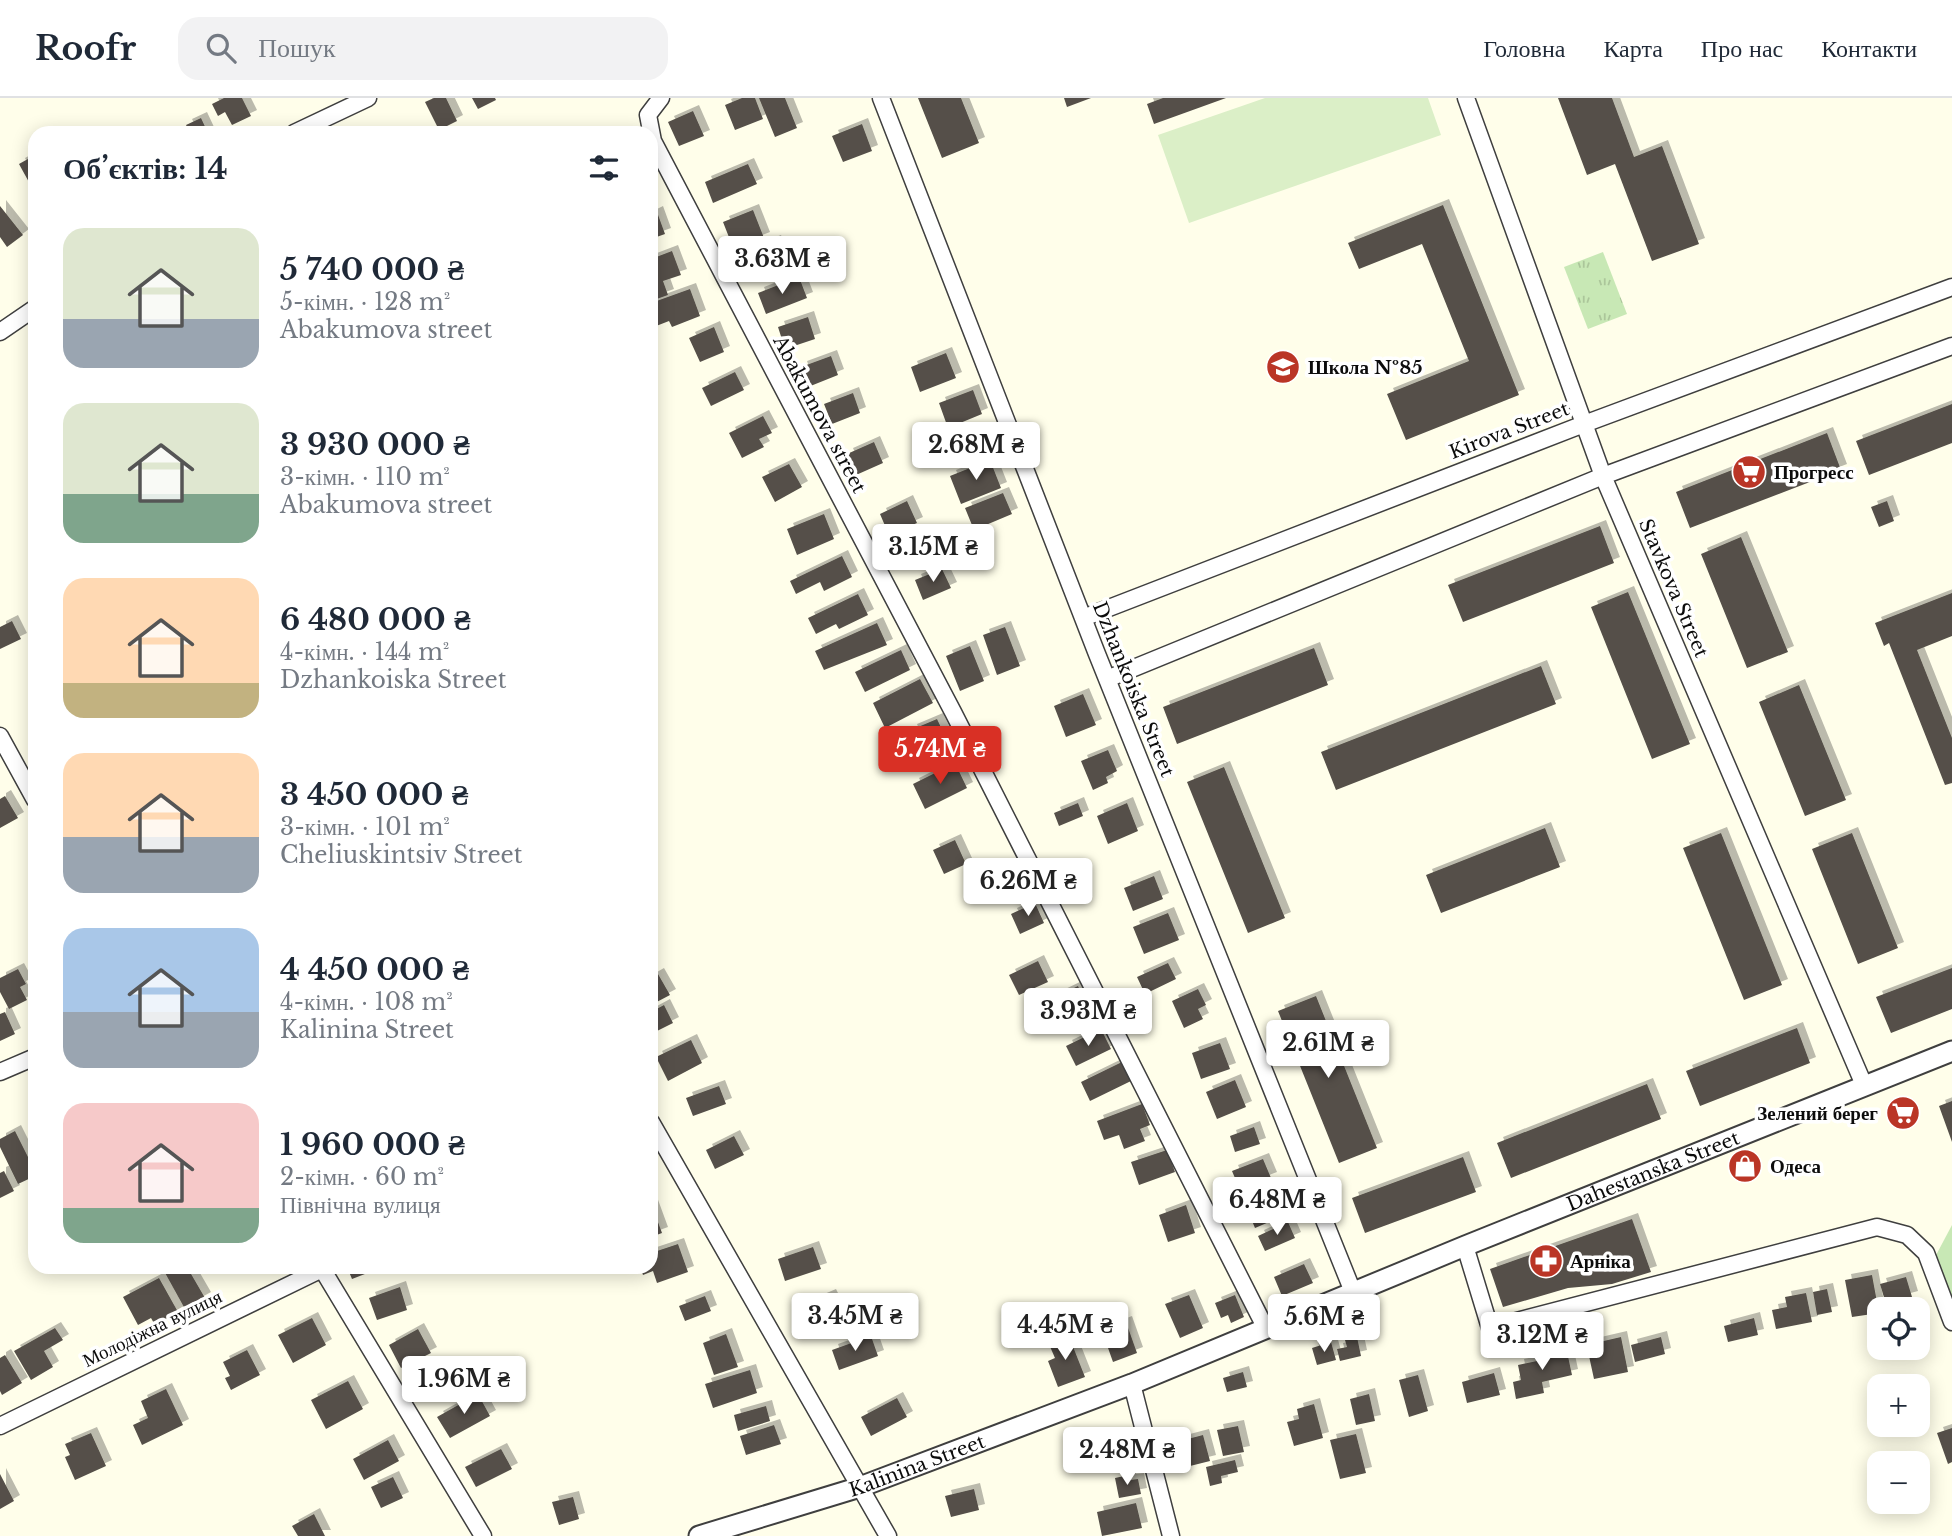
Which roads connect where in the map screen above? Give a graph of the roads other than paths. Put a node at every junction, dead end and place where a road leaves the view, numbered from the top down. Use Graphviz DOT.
graph roads {
  1 [pos="368,98"];
  2 [pos="662,98"];
  3 [pos="881,98"];
  4 [pos="1466,98"];
  5 [pos="309,126"];
  6 [pos="650,126"];
  7 [pos="658,151"];
  8 [pos="1952,288"];
  9 [pos="28,313"];
  10 [pos="0,332"];
  11 [pos="1952,346"];
  12 [pos="1584,424"];
  13 [pos="1603,476"];
  14 [pos="1083,618"];
  15 [pos="1107,679"];
  16 [pos="0,736"];
  17 [pos="28,787"];
  18 [pos="1952,1051"];
  19 [pos="28,1060"];
  20 [pos="0,1072"];
  21 [pos="1864,1085"];
  22 [pos="658,1134"];
  23 [pos="1465,1246"];
  24 [pos="309,1274"];
  25 [pos="325,1274"];
  26 [pos="1353,1292"];
  27 [pos="1952,1322"];
  28 [pos="1266,1329"];
  29 [pos="1132,1384"];
  30 [pos="0,1426"];
  31 [pos="860,1487"];
  32 [pos="483,1536"];
  33 [pos="699,1536"];
  34 [pos="888,1536"];
  35 [pos="1171,1536"];
  1 -- 5 [label="street"];
  2 -- 6 [label="street, Abakumova street"];
  3 -- 14 [label="street, Dzhankoiska Street"];
  4 -- 12 [label="street, Stavkova Street"];
  7 -- 28 [label="street, Abakumova street"];
  8 -- 12 [label="street, Kirova Street"];
  9 -- 10 [label="street"];
  11 -- 13 [label="street"];
  12 -- 13 [label="street, Stavkova Street"];
  12 -- 14 [label="street, Kirova Street"];
  13 -- 15 [label="street"];
  13 -- 21 [label="street, Stavkova Street"];
  14 -- 15 [label="street, Dzhankoiska Street"];
  15 -- 26 [label="street, Dzhankoiska Street"];
  16 -- 17 [label="street"];
  18 -- 21 [label="street, Dahestanska Street"];
  19 -- 20 [label="street"];
  21 -- 23 [label="street, Dahestanska Street"];
  22 -- 31 [label="street"];
  23 -- 26 [label="street, Dahestanska Street"];
  23 -- 27 [label="street"];
  24 -- 30 [label="street, Молодіжна вулиця"];
  25 -- 32 [label="street"];
  26 -- 28 [label="street, Dahestanska Street"];
  28 -- 29 [label="street, Kalinina Street"];
  29 -- 31 [label="street, Kalinina Street"];
  29 -- 35 [label="street"];
  31 -- 33 [label="street, Kalinina Street"];
  31 -- 34 [label="street"];
}
